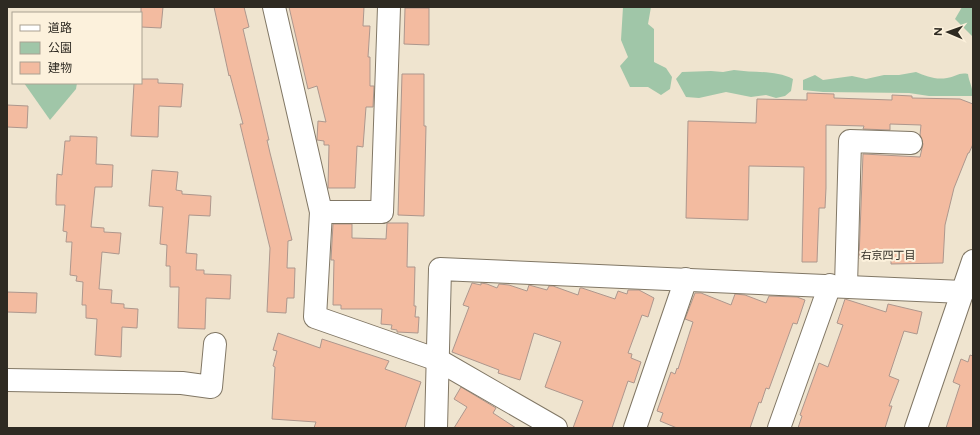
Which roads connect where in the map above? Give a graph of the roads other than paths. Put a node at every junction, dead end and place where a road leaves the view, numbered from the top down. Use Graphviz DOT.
graph roads {
  1 [pos="274,7"];
  2 [pos="389,7"];
  3 [pos="911,143"];
  4 [pos="321,212"];
  5 [pos="973,261"];
  6 [pos="686,279"];
  7 [pos="838,286"];
  8 [pos="963,292"];
  9 [pos="215,344"];
  10 [pos="438,360"];
  11 [pos="7,380"];
  12 [pos="436,428"];
  13 [pos="556,428"];
  14 [pos="634,428"];
  15 [pos="779,428"];
  16 [pos="916,428"];
  1 -- 4 [label="street"];
  2 -- 4 [label="street"];
  3 -- 7 [label="street"];
  4 -- 10 [label="street"];
  5 -- 8 [label="street"];
  6 -- 7 [label="street"];
  6 -- 10 [label="street"];
  6 -- 14 [label="street"];
  7 -- 8 [label="street"];
  7 -- 15 [label="street"];
  8 -- 16 [label="street"];
  9 -- 11 [label="street"];
  10 -- 12 [label="street"];
  10 -- 13 [label="street"];
}
